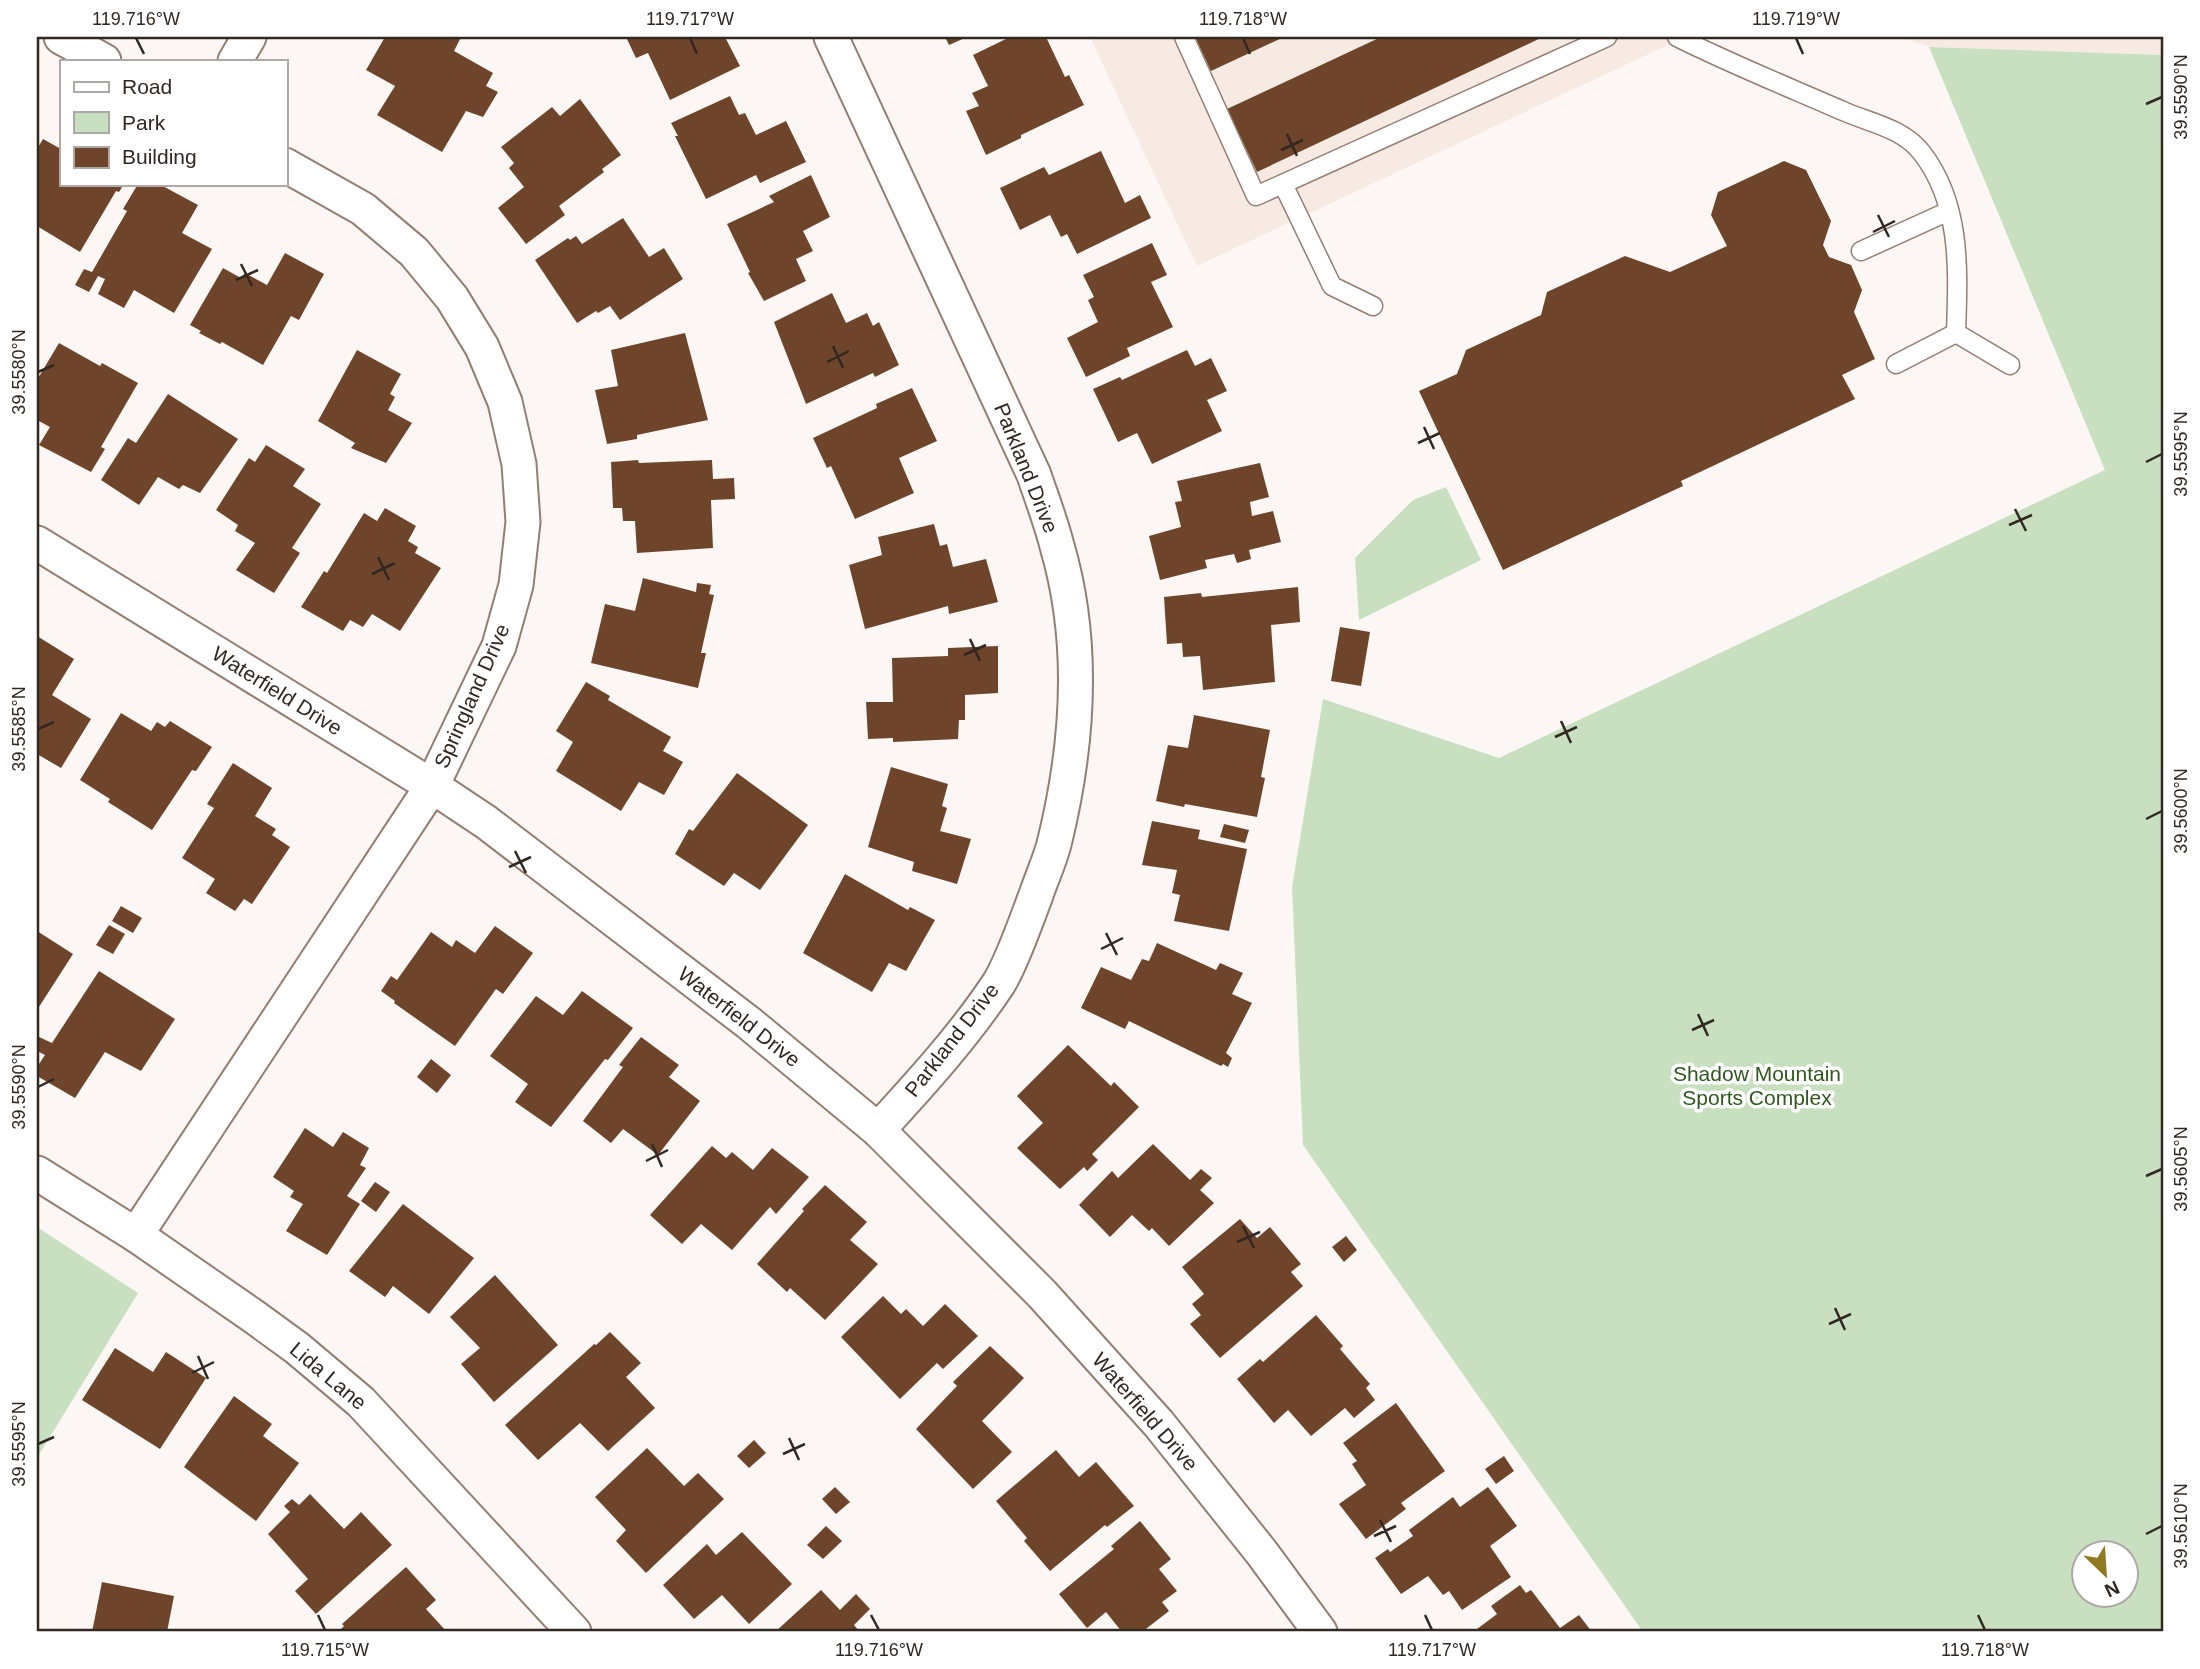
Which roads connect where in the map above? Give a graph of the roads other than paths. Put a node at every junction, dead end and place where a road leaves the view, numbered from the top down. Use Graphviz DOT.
graph roads {
  1 [pos="61,37"];
  2 [pos="249,37"];
  3 [pos="831,37"];
  4 [pos="1184,37"];
  5 [pos="1607,37"];
  6 [pos="1678,37"];
  7 [pos="102,60"];
  8 [pos="236,60"];
  9 [pos="287,166"];
  10 [pos="1283,184"];
  11 [pos="1949,211"];
  12 [pos="1861,251"];
  13 [pos="1373,306"];
  14 [pos="1956,332"];
  15 [pos="1896,364"];
  16 [pos="2010,365"];
  17 [pos="37,543"];
  18 [pos="432,786"];
  19 [pos="878,1130"];
  20 [pos="37,1173"];
  21 [pos="136,1235"];
  22 [pos="574,1632"];
  23 [pos="1320,1632"];
  1 -- 7 [label="street"];
  2 -- 8 [label="street"];
  3 -- 19 [label="street, Parkland Drive"];
  4 -- 10 [label="lane"];
  5 -- 10 [label="lane"];
  6 -- 11 [label="lane"];
  9 -- 18 [label="street, Springland Drive"];
  10 -- 13 [label="lane"];
  11 -- 12 [label="lane"];
  11 -- 14 [label="lane"];
  14 -- 15 [label="lane"];
  14 -- 16 [label="lane"];
  17 -- 18 [label="street, Waterfield Drive"];
  18 -- 19 [label="street, Waterfield Drive"];
  18 -- 21 [label="street, Springland Drive"];
  19 -- 23 [label="street, Waterfield Drive"];
  20 -- 21 [label="street, Lida Lane"];
  21 -- 22 [label="street, Lida Lane"];
}
